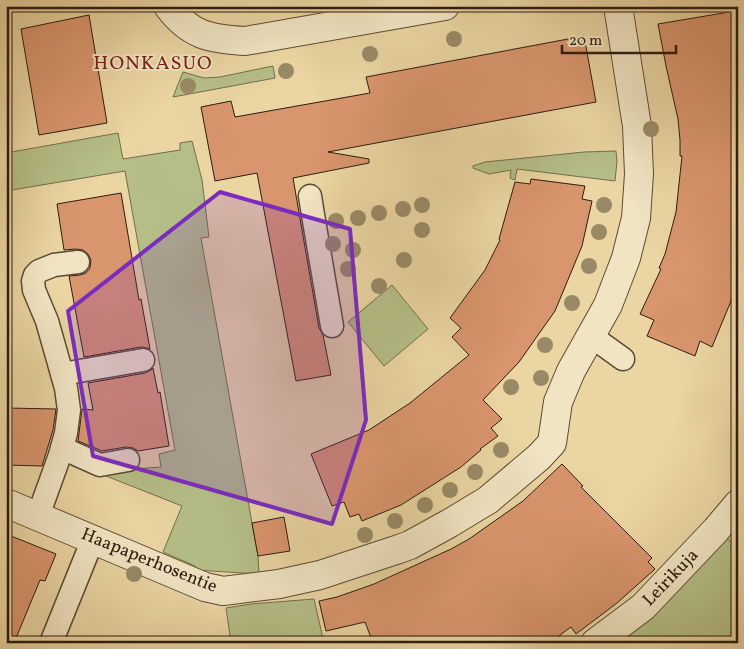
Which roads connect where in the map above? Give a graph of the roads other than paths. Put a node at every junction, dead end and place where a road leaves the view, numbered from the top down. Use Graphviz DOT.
graph roads {
  1 [pos="168,6"];
  2 [pos="445,6"];
  3 [pos="618,6"];
  4 [pos="310,196"];
  5 [pos="78,262"];
  6 [pos="332,326"];
  7 [pos="591,336"];
  8 [pos="623,359"];
  9 [pos="143,360"];
  10 [pos="62,374"];
  11 [pos="62,448"];
  12 [pos="128,460"];
  13 [pos="6,503"];
  14 [pos="738,504"];
  15 [pos="38,516"];
  16 [pos="93,539"];
  17 [pos="51,643"];
  18 [pos="595,643"];
  1 -- 2 [label="street"];
  3 -- 7 [label="street, Haapaperhosentie"];
  4 -- 6 [label="lane"];
  5 -- 10 [label="lane"];
  7 -- 8 [label="lane"];
  7 -- 16 [label="street, Haapaperhosentie"];
  9 -- 10 [label="lane"];
  10 -- 11 [label="lane"];
  11 -- 12 [label="lane"];
  11 -- 15 [label="lane"];
  13 -- 15 [label="street, Haapaperhosentie"];
  14 -- 18 [label="street, Leirikuja"];
  15 -- 16 [label="street, Haapaperhosentie"];
  16 -- 17 [label="lane"];
}
